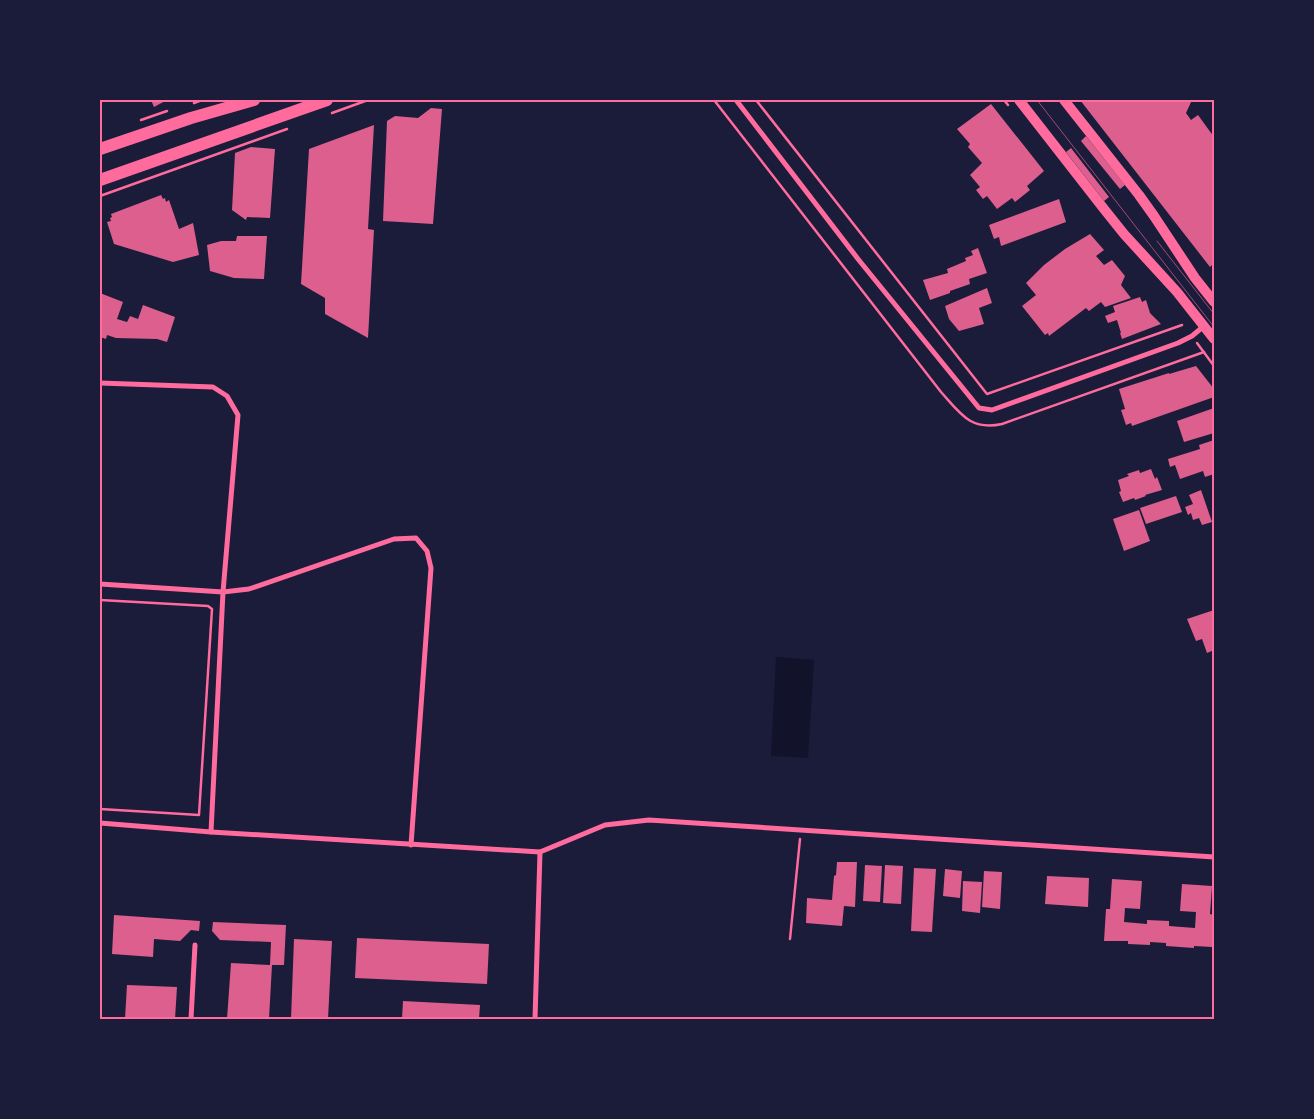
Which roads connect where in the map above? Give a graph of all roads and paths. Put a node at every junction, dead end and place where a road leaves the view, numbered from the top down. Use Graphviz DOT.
graph roads {
  1 [pos="254,100"];
  2 [pos="327,100"];
  3 [pos="368,100"];
  4 [pos="714,100"];
  5 [pos="736,100"];
  6 [pos="756,100"];
  7 [pos="1019,100"];
  8 [pos="1064,100"];
  9 [pos="329,114"];
  10 [pos="294,127"];
  11 [pos="100,149"];
  12 [pos="100,180"];
  13 [pos="100,196"];
  14 [pos="1214,302"];
  15 [pos="1182,325"];
  16 [pos="1204,326"];
  17 [pos="1214,339"];
  18 [pos="1204,352"];
  19 [pos="100,383"];
  20 [pos="100,584"];
  21 [pos="223,592"];
  22 [pos="100,600"];
  23 [pos="100,809"];
  24 [pos="100,824"];
  25 [pos="800,830"];
  26 [pos="211,832"];
  27 [pos="411,845"];
  28 [pos="540,852"];
  29 [pos="1214,857"];
  30 [pos="790,939"];
  31 [pos="195,945"];
  32 [pos="191,1019"];
  33 [pos="535,1019"];
  1 -- 11 [label="main road"];
  2 -- 12 [label="main road"];
  3 -- 9 [label="path"];
  4 -- 18 [label="path"];
  5 -- 16 [label="street"];
  6 -- 15 [label="path"];
  7 -- 16 [label="main road"];
  8 -- 14 [label="main road"];
  10 -- 13 [label="path"];
  16 -- 17 [label="main road"];
  19 -- 21 [label="street"];
  20 -- 21 [label="street"];
  21 -- 26 [label="street"];
  21 -- 27 [label="street"];
  22 -- 23 [label="path"];
  24 -- 26 [label="street"];
  25 -- 28 [label="street"];
  25 -- 29 [label="street"];
  25 -- 30 [label="path"];
  26 -- 27 [label="street"];
  27 -- 28 [label="street"];
  28 -- 33 [label="street"];
  31 -- 32 [label="street"];
}
